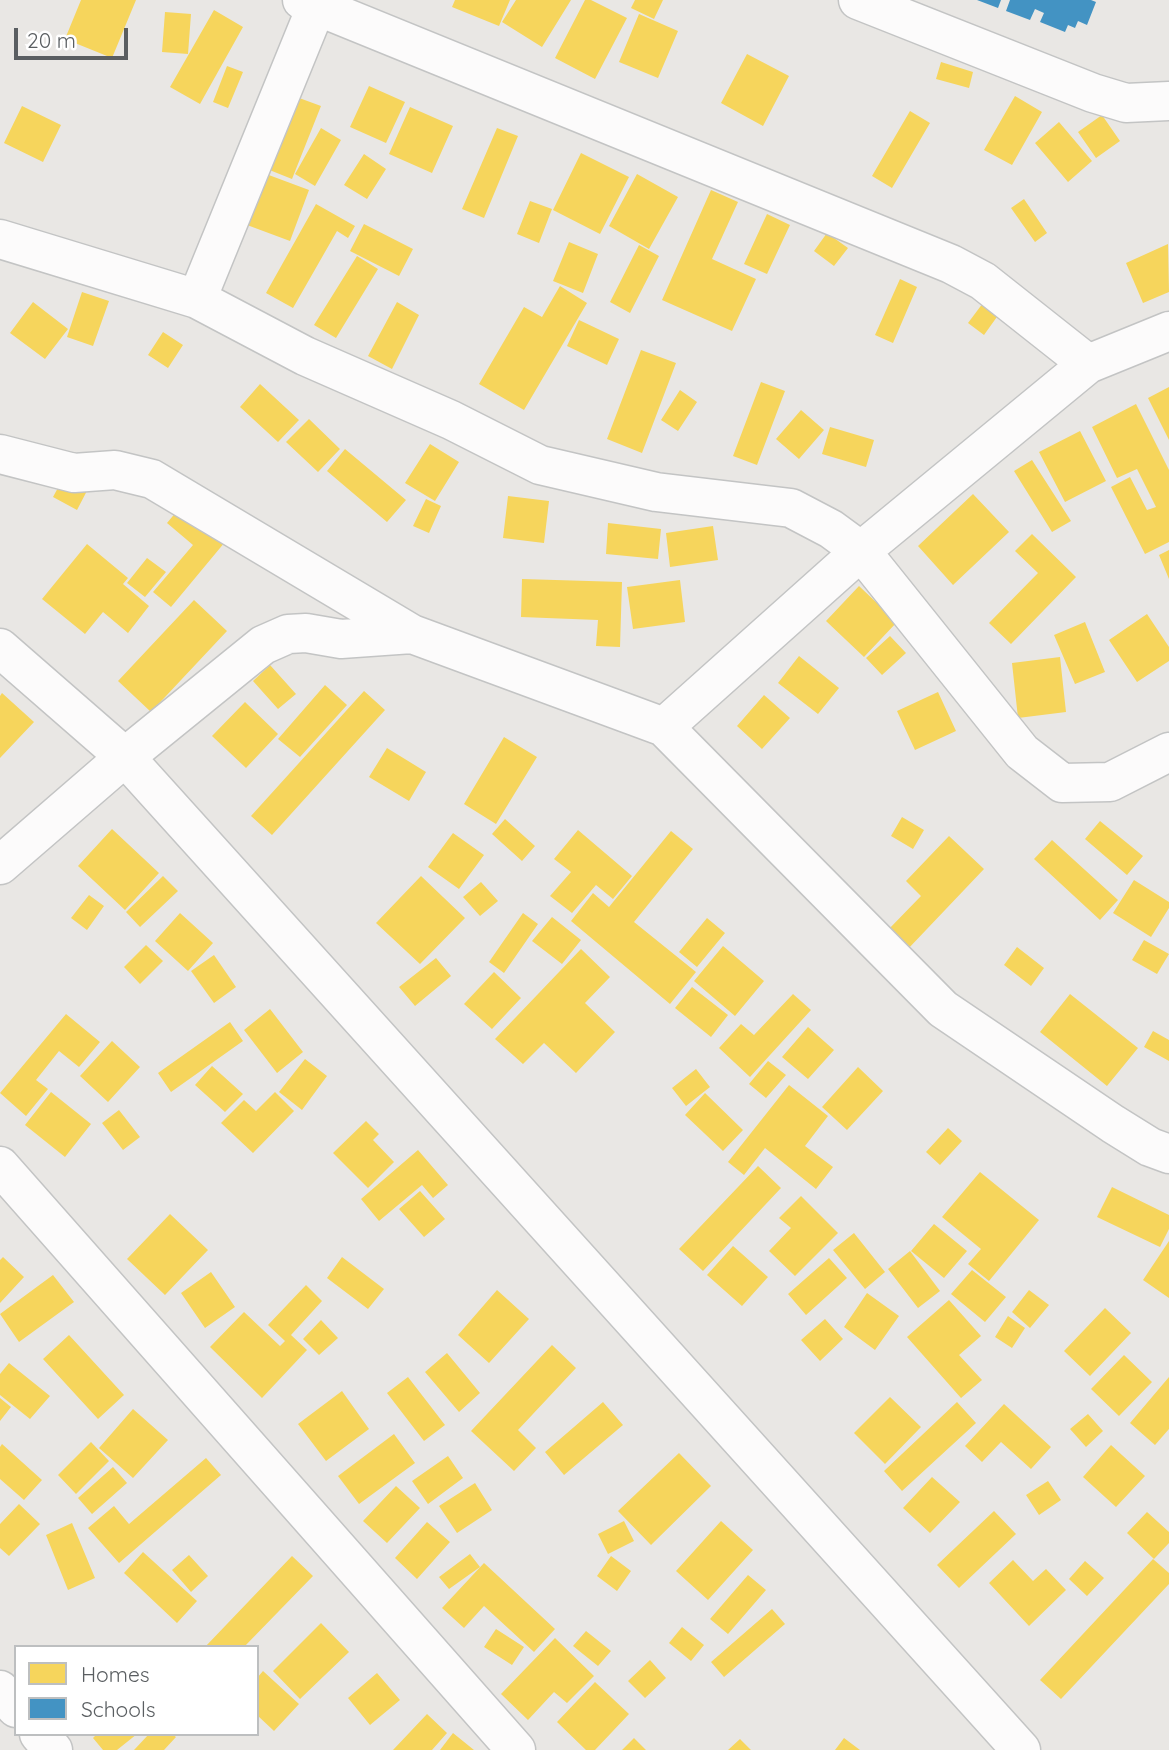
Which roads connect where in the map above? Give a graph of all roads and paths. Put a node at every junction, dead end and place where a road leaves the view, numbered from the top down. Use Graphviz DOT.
graph roads {
  1 [pos="858,0"];
  2 [pos="313,2"];
  3 [pos="1169,101"];
  4 [pos="0,239"];
  5 [pos="197,299"];
  6 [pos="1169,331"];
  7 [pos="1087,364"];
  8 [pos="0,454"];
  9 [pos="861,551"];
  10 [pos="412,634"];
  11 [pos="0,648"];
  12 [pos="664,727"];
  13 [pos="1169,752"];
  14 [pos="125,757"];
  15 [pos="0,865"];
  16 [pos="1169,1154"];
  17 [pos="0,1166"];
  18 [pos="0,1690"];
  19 [pos="14,1706"];
  20 [pos="41,1736"];
  21 [pos="53,1750"];
  22 [pos="516,1750"];
  23 [pos="1021,1750"];
  1 -- 3 [label="street"];
  2 -- 5 [label="street"];
  2 -- 7 [label="street"];
  4 -- 5 [label="street"];
  5 -- 9 [label="street"];
  6 -- 7 [label="street"];
  7 -- 9 [label="street"];
  8 -- 10 [label="street"];
  9 -- 12 [label="street"];
  9 -- 13 [label="street"];
  10 -- 12 [label="street"];
  10 -- 14 [label="street"];
  11 -- 14 [label="street"];
  12 -- 16 [label="street"];
  14 -- 15 [label="street"];
  14 -- 23 [label="street"];
  17 -- 22 [label="street"];
  18 -- 19 [label="street"];
  20 -- 21 [label="street"];
}
